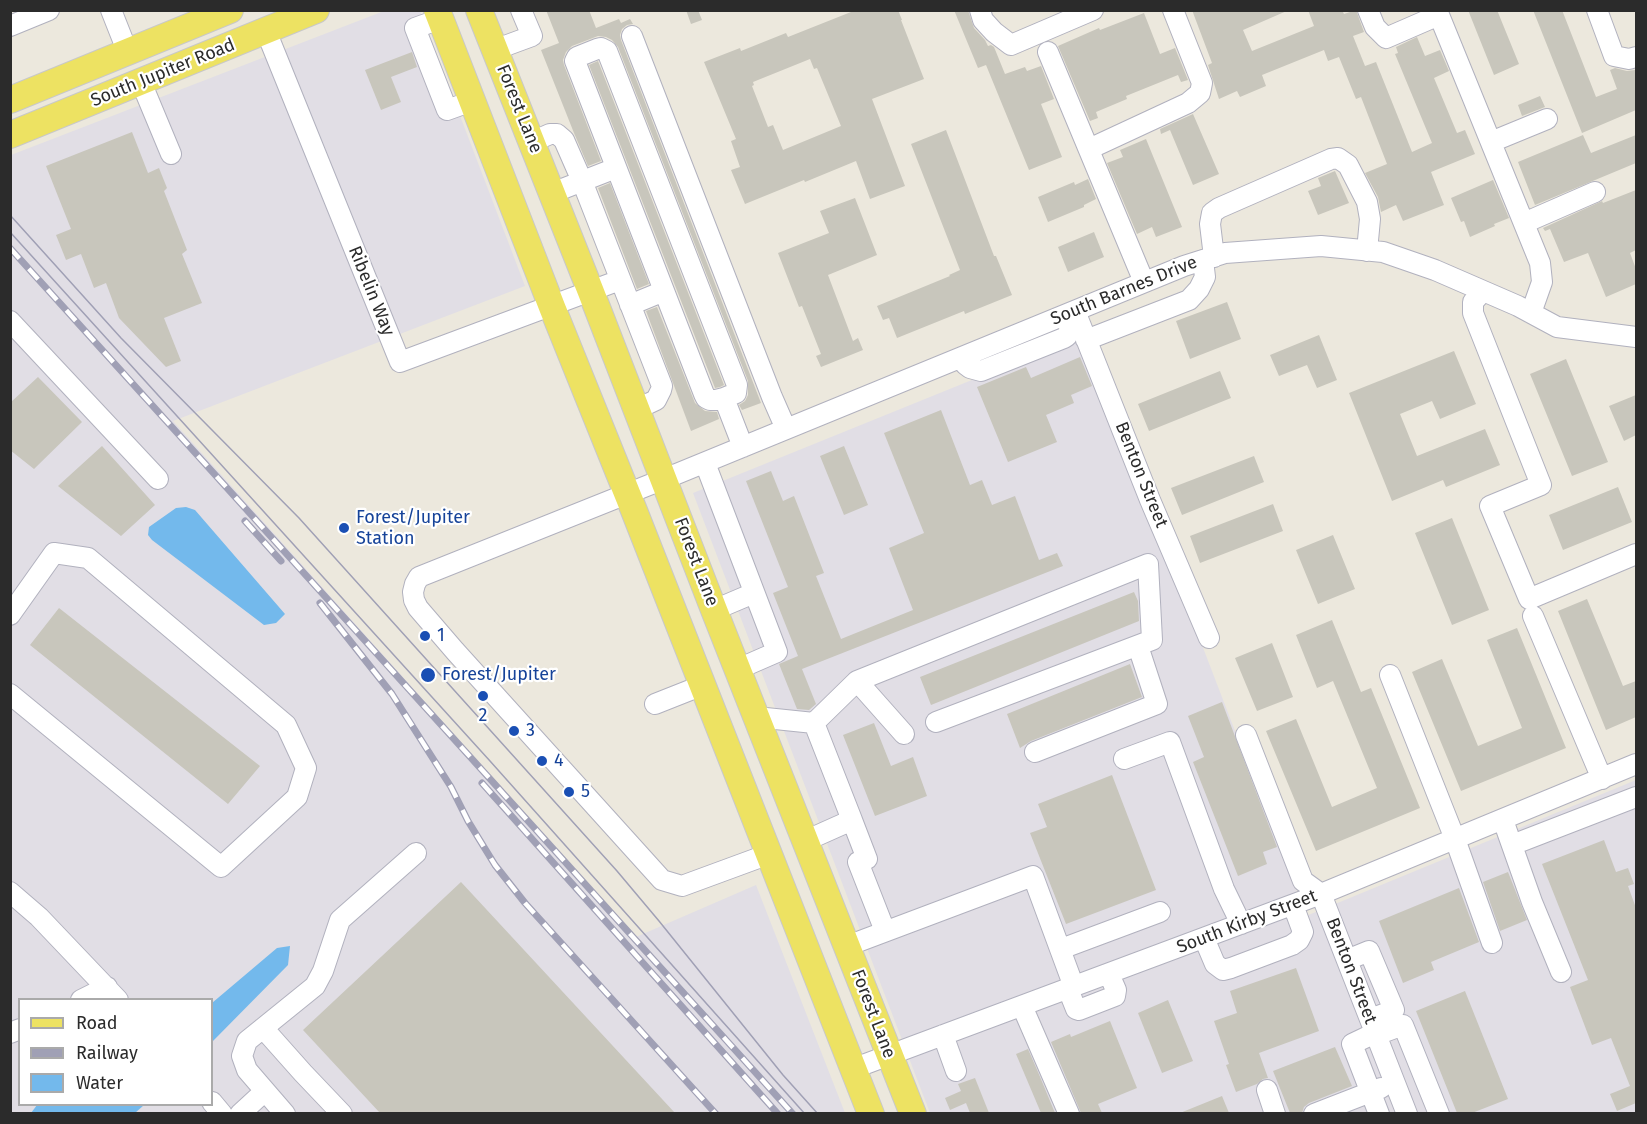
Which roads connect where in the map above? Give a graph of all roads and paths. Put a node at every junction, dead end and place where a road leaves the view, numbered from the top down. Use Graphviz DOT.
graph roads {
  1 [pos="49,10"];
  2 [pos="111,10"];
  3 [pos="230,10"];
  4 [pos="316,10"];
  5 [pos="479,10"];
  6 [pos="521,10"];
  7 [pos="980,10"];
  8 [pos="1093,10"];
  9 [pos="1173,10"];
  10 [pos="1368,10"];
  11 [pos="1597,10"];
  12 [pos="439,15"];
  13 [pos="10,26"];
  14 [pos="266,31"];
  15 [pos="632,36"];
  16 [pos="494,50"];
  17 [pos="1048,52"];
  18 [pos="128,53"];
  19 [pos="1636,57"];
  20 [pos="141,82"];
  21 [pos="10,100"];
  22 [pos="1547,119"];
  23 [pos="10,135"];
  24 [pos="532,142"];
  25 [pos="1491,142"];
  26 [pos="1089,149"];
  27 [pos="171,154"];
  28 [pos="616,168"];
  29 [pos="582,181"];
  30 [pos="1595,192"];
  31 [pos="552,193"];
  32 [pos="1524,223"];
  33 [pos="1368,251"];
  34 [pos="1209,258"];
  35 [pos="721,265"];
  36 [pos="694,275"];
  37 [pos="620,280"];
  38 [pos="1144,282"];
  39 [pos="663,289"];
  40 [pos="1483,291"];
  41 [pos="591,292"];
  42 [pos="630,305"];
  43 [pos="552,307"];
  44 [pos="1070,313"];
  45 [pos="1531,313"];
  46 [pos="10,321"];
  47 [pos="1636,337"];
  48 [pos="1086,340"];
  49 [pos="724,398"];
  50 [pos="637,409"];
  51 [pos="786,429"];
  52 [pos="743,447"];
  53 [pos="705,463"];
  54 [pos="158,479"];
  55 [pos="664,479"];
  56 [pos="627,493"];
  57 [pos="1636,554"];
  58 [pos="754,592"];
  59 [pos="714,610"];
  60 [pos="10,615"];
  61 [pos="1533,616"];
  62 [pos="1209,638"];
  63 [pos="1138,646"];
  64 [pos="738,669"];
  65 [pos="1390,675"];
  66 [pos="858,681"];
  67 [pos="703,685"];
  68 [pos="10,694"];
  69 [pos="655,704"];
  70 [pos="756,717"];
  71 [pos="936,722"];
  72 [pos="814,723"];
  73 [pos="904,734"];
  74 [pos="1246,735"];
  75 [pos="1035,752"];
  76 [pos="1124,759"];
  77 [pos="1636,764"];
  78 [pos="1602,778"];
  79 [pos="1636,797"];
  80 [pos="852,820"];
  81 [pos="1503,820"];
  82 [pos="1455,839"];
  83 [pos="805,841"];
  84 [pos="1512,845"];
  85 [pos="416,853"];
  86 [pos="769,854"];
  87 [pos="10,892"];
  88 [pos="1321,894"];
  89 [pos="1293,905"];
  90 [pos="1160,912"];
  91 [pos="1241,924"];
  92 [pos="885,931"];
  93 [pos="1204,938"];
  94 [pos="1492,943"];
  95 [pos="847,946"];
  96 [pos="1061,949"];
  97 [pos="1561,972"];
  98 [pos="1071,988"];
  99 [pos="113,993"];
  100 [pos="86,998"];
  101 [pos="1022,1006"];
  102 [pos="263,1028"];
  103 [pos="1374,1029"];
  104 [pos="943,1035"];
  105 [pos="889,1054"];
  106 [pos="852,1069"];
  107 [pos="956,1071"];
  108 [pos="1423,1074"];
  109 [pos="1395,1084"];
  110 [pos="1267,1090"];
  111 [pos="265,1091"];
  112 [pos="1370,1092"];
  113 [pos="240,1113"];
  114 [pos="285,1113"];
  115 [pos="342,1113"];
  116 [pos="871,1113"];
  117 [pos="913,1113"];
  118 [pos="1069,1113"];
  119 [pos="1275,1113"];
  120 [pos="1314,1113"];
  121 [pos="1378,1113"];
  122 [pos="1407,1113"];
  123 [pos="1439,1113"];
  1 -- 13 [label="street"];
  2 -- 18 [label="street"];
  3 -- 18 [label="main road, South Jupiter Road"];
  4 -- 14 [label="main road, South Jupiter Road"];
  5 -- 16 [label="main road, Forest Lane"];
  6 -- 16 [label="street"];
  7 -- 8 [label="street"];
  9 -- 26 [label="street"];
  10 -- 25 [label="street"];
  11 -- 19 [label="street"];
  12 -- 43 [label="main road"];
  14 -- 20 [label="main road, South Jupiter Road"];
  14 -- 43 [label="street, Ribelin Way"];
  15 -- 35 [label="street"];
  16 -- 24 [label="main road, Forest Lane"];
  17 -- 26 [label="street"];
  18 -- 20 [label="main road"];
  18 -- 21 [label="main road, South Jupiter Road"];
  20 -- 23 [label="main road, South Jupiter Road"];
  20 -- 27 [label="street"];
  22 -- 25 [label="street"];
  24 -- 29 [label="street"];
  24 -- 31 [label="main road, Forest Lane"];
  25 -- 32 [label="street"];
  26 -- 38 [label="street"];
  28 -- 29 [label="street"];
  28 -- 36 [label="street"];
  28 -- 39 [label="street"];
  29 -- 31 [label="street"];
  29 -- 37 [label="street"];
  30 -- 32 [label="street"];
  31 -- 41 [label="main road, Forest Lane"];
  32 -- 45 [label="street"];
  33 -- 34 [label="street, South Barnes Drive"];
  33 -- 34 [label="street"];
  33 -- 40 [label="street, South Barnes Drive"];
  34 -- 38 [label="street, South Barnes Drive"];
  34 -- 48 [label="street"];
  35 -- 36 [label="street"];
  35 -- 51 [label="street"];
  36 -- 39 [label="street"];
  36 -- 49 [label="street"];
  37 -- 41 [label="street, Ribelin Way"];
  37 -- 42 [label="street"];
  38 -- 44 [label="street, South Barnes Drive"];
  39 -- 42 [label="street"];
  39 -- 49 [label="street"];
  40 -- 45 [label="street, South Barnes Drive"];
  40 -- 57 [label="street"];
  41 -- 43 [label="street, Ribelin Way"];
  41 -- 50 [label="main road, Forest Lane"];
  42 -- 50 [label="street"];
  43 -- 56 [label="main road"];
  44 -- 48 [label="street, Benton Street"];
  44 -- 51 [label="street, South Barnes Drive"];
  45 -- 47 [label="street, South Barnes Drive"];
  46 -- 54 [label="street"];
  48 -- 62 [label="street, Benton Street"];
  49 -- 52 [label="street"];
  50 -- 55 [label="main road, Forest Lane"];
  51 -- 52 [label="street, South Barnes Drive"];
  52 -- 53 [label="street, South Barnes Drive"];
  53 -- 55 [label="street, South Barnes Drive"];
  53 -- 58 [label="street"];
  55 -- 56 [label="street, South Barnes Drive"];
  55 -- 59 [label="main road, Forest Lane"];
  56 -- 67 [label="main road"];
  56 -- 86 [label="street, South Barnes Drive"];
  58 -- 59 [label="street"];
  58 -- 64 [label="street"];
  59 -- 64 [label="main road, Forest Lane"];
  60 -- 68 [label="street"];
  61 -- 78 [label="street"];
  63 -- 66 [label="street"];
  63 -- 71 [label="street"];
  63 -- 75 [label="street"];
  64 -- 67 [label="main road"];
  64 -- 70 [label="main road, Forest Lane"];
  65 -- 82 [label="street"];
  66 -- 72 [label="street"];
  66 -- 73 [label="street"];
  67 -- 69 [label="street"];
  67 -- 86 [label="main road"];
  70 -- 72 [label="street"];
  70 -- 83 [label="main road, Forest Lane"];
  72 -- 80 [label="street"];
  74 -- 88 [label="street, Benton Street"];
  76 -- 91 [label="street"];
  77 -- 78 [label="street, South Kirby Street"];
  78 -- 81 [label="street, South Kirby Street"];
  79 -- 84 [label="street"];
  80 -- 83 [label="street"];
  80 -- 92 [label="street"];
  81 -- 82 [label="street, South Kirby Street"];
  81 -- 84 [label="street"];
  82 -- 88 [label="street, South Kirby Street"];
  82 -- 94 [label="street"];
  83 -- 86 [label="main road"];
  83 -- 95 [label="main road, Forest Lane"];
  84 -- 97 [label="street"];
  85 -- 102 [label="street"];
  86 -- 106 [label="main road"];
  87 -- 99 [label="street"];
  88 -- 89 [label="street, South Kirby Street"];
  88 -- 103 [label="street, Benton Street"];
  89 -- 91 [label="street, South Kirby Street"];
  89 -- 93 [label="street"];
  90 -- 96 [label="street"];
  91 -- 93 [label="street, South Kirby Street"];
  92 -- 95 [label="street"];
  92 -- 96 [label="street"];
  93 -- 98 [label="street, South Kirby Street"];
  95 -- 105 [label="main road, Forest Lane"];
  96 -- 98 [label="street"];
  98 -- 101 [label="street, South Kirby Street"];
  99 -- 100 [label="street"];
  101 -- 104 [label="street, South Kirby Street"];
  101 -- 118 [label="street"];
  102 -- 111 [label="street"];
  102 -- 115 [label="street"];
  103 -- 108 [label="street"];
  103 -- 109 [label="street, Benton Street"];
  103 -- 112 [label="street"];
  104 -- 105 [label="street, South Kirby Street"];
  104 -- 107 [label="street"];
  105 -- 106 [label="street, South Kirby Street"];
  105 -- 117 [label="main road, Forest Lane"];
  106 -- 116 [label="main road"];
  108 -- 109 [label="street"];
  108 -- 123 [label="street"];
  109 -- 112 [label="street"];
  109 -- 122 [label="street, Benton Street"];
  110 -- 119 [label="street"];
  111 -- 113 [label="street"];
  111 -- 114 [label="street"];
  112 -- 120 [label="street"];
  112 -- 121 [label="street"];
}
